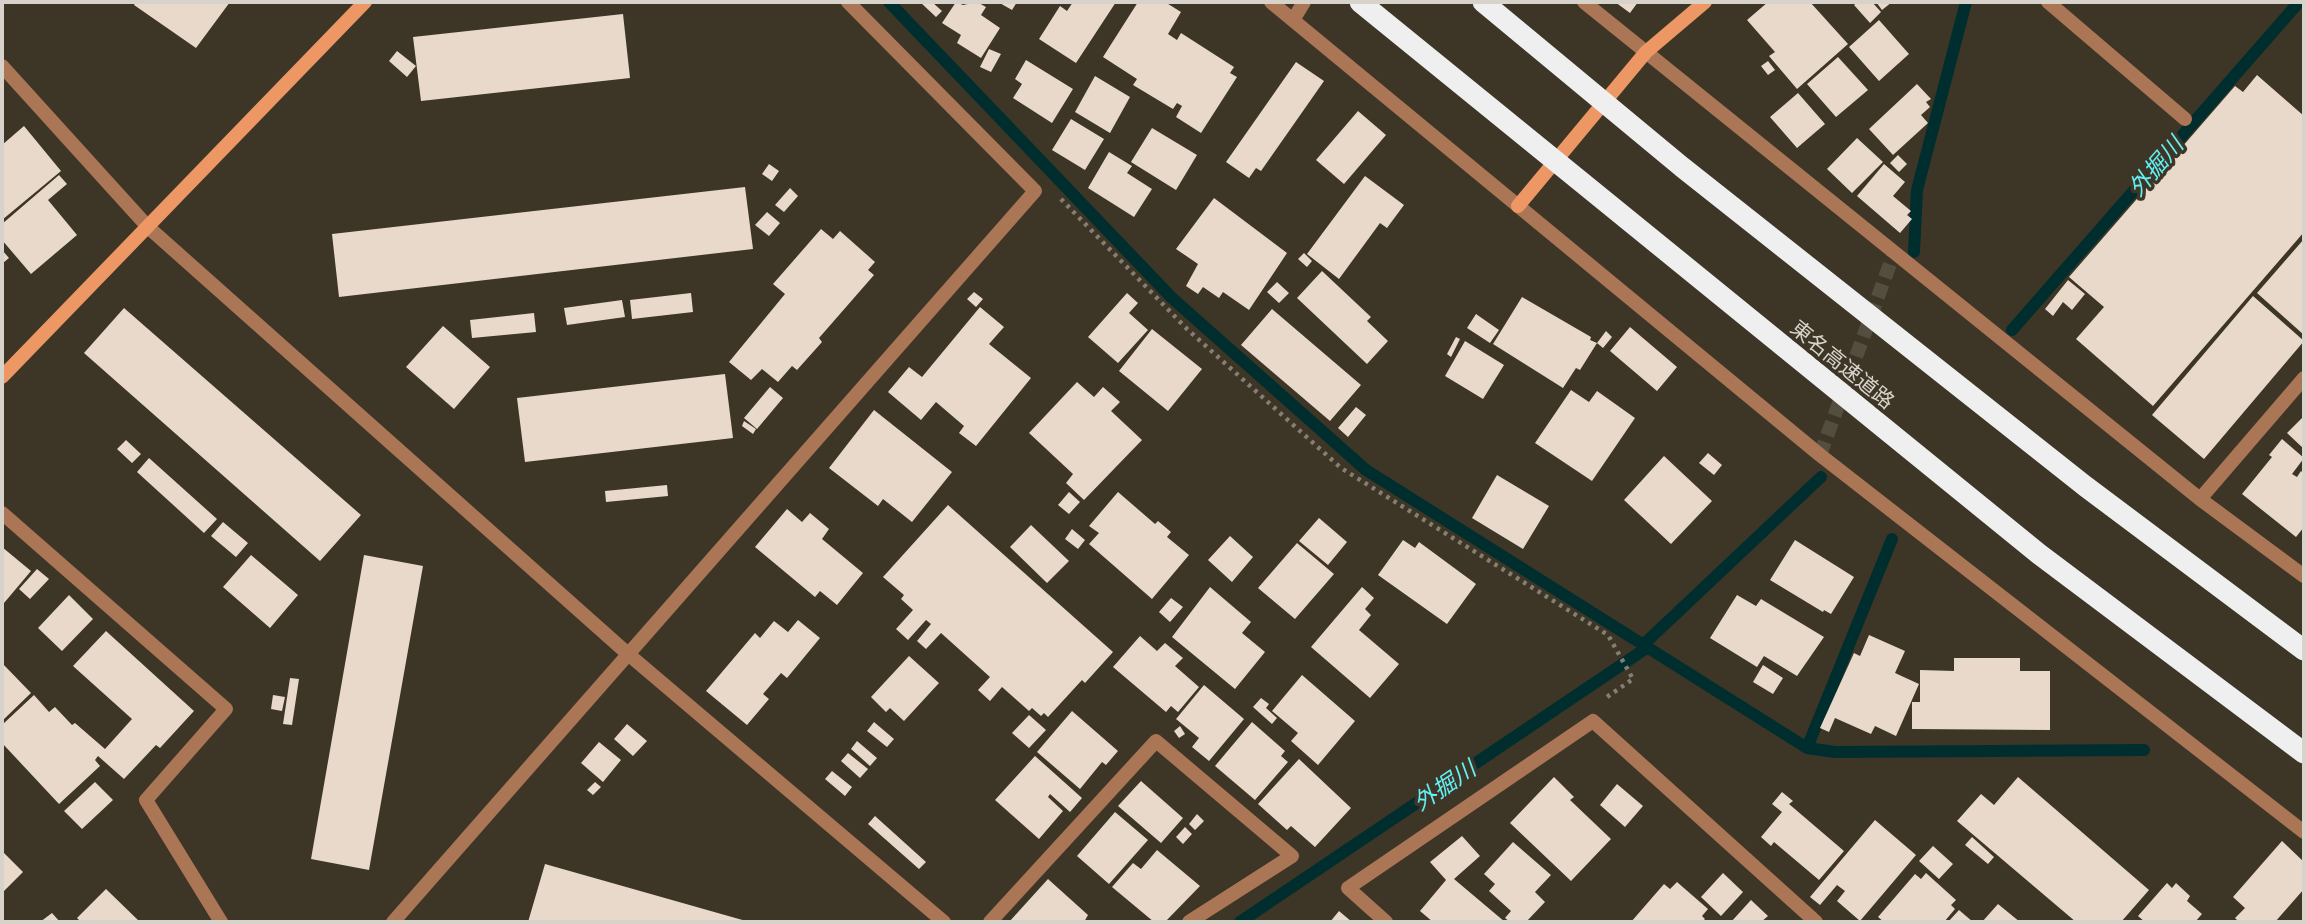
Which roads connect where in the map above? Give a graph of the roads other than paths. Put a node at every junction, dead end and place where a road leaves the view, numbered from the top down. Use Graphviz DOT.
graph roads {
  1 [pos="365,2"];
  2 [pos="848,2"];
  3 [pos="1272,2"];
  4 [pos="1304,2"];
  5 [pos="1360,2"];
  6 [pos="1483,2"];
  7 [pos="1584,2"];
  8 [pos="1705,2"];
  9 [pos="2048,2"];
  10 [pos="1293,20"];
  11 [pos="1646,52"];
  12 [pos="2,66"];
  13 [pos="2185,119"];
  14 [pos="1518,206"];
  15 [pos="148,228"];
  16 [pos="2,377"];
  17 [pos="2304,378"];
  18 [pos="2200,499"];
  19 [pos="2,513"];
  20 [pos="2304,576"];
  21 [pos="2304,650"];
  22 [pos="628,654"];
  23 [pos="2304,753"];
  24 [pos="2304,832"];
  25 [pos="221,922"];
  26 [pos="393,922"];
  27 [pos="944,922"];
  28 [pos="990,922"];
  29 [pos="1189,922"];
  30 [pos="1386,922"];
  31 [pos="1816,922"];
  1 -- 15 [label="street"];
  2 -- 22 [label="street"];
  3 -- 10 [label="street"];
  4 -- 10 [label="street"];
  5 -- 23 [label="highway, 東名高速道路"];
  6 -- 21 [label="highway"];
  7 -- 11 [label="street"];
  8 -- 11 [label="street"];
  9 -- 13 [label="street"];
  10 -- 14 [label="street"];
  11 -- 14 [label="street"];
  11 -- 18 [label="street"];
  12 -- 15 [label="street"];
  14 -- 24 [label="street"];
  15 -- 16 [label="street"];
  15 -- 22 [label="street"];
  17 -- 18 [label="street"];
  18 -- 20 [label="street"];
  19 -- 25 [label="street"];
  22 -- 26 [label="street"];
  22 -- 27 [label="street"];
  28 -- 29 [label="street"];
  30 -- 31 [label="street"];
}
